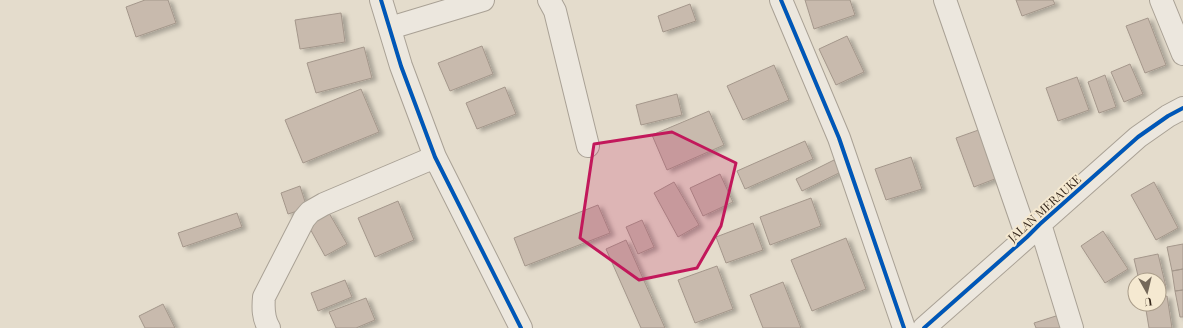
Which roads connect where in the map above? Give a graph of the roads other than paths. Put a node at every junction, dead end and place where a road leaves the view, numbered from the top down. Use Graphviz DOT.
graph roads {
  1 [pos="381,0"];
  2 [pos="483,0"];
  3 [pos="549,0"];
  4 [pos="781,0"];
  5 [pos="945,0"];
  6 [pos="1161,0"];
  7 [pos="390,28"];
  8 [pos="1183,54"];
  9 [pos="1183,108"];
  10 [pos="588,146"];
  11 [pos="435,157"];
  12 [pos="1034,230"];
  13 [pos="269,328"];
  14 [pos="521,328"];
  15 [pos="904,328"];
  16 [pos="924,328"];
  17 [pos="1072,328"];
  1 -- 7 [label="street"];
  2 -- 7 [label="street"];
  3 -- 10 [label="street"];
  4 -- 15 [label="street"];
  5 -- 12 [label="street"];
  6 -- 8 [label="street"];
  7 -- 11 [label="street"];
  9 -- 12 [label="street, JALAN MERAUKE"];
  11 -- 13 [label="street"];
  11 -- 14 [label="street"];
  12 -- 16 [label="street, JALAN MERAUKE"];
  12 -- 17 [label="street"];
}
